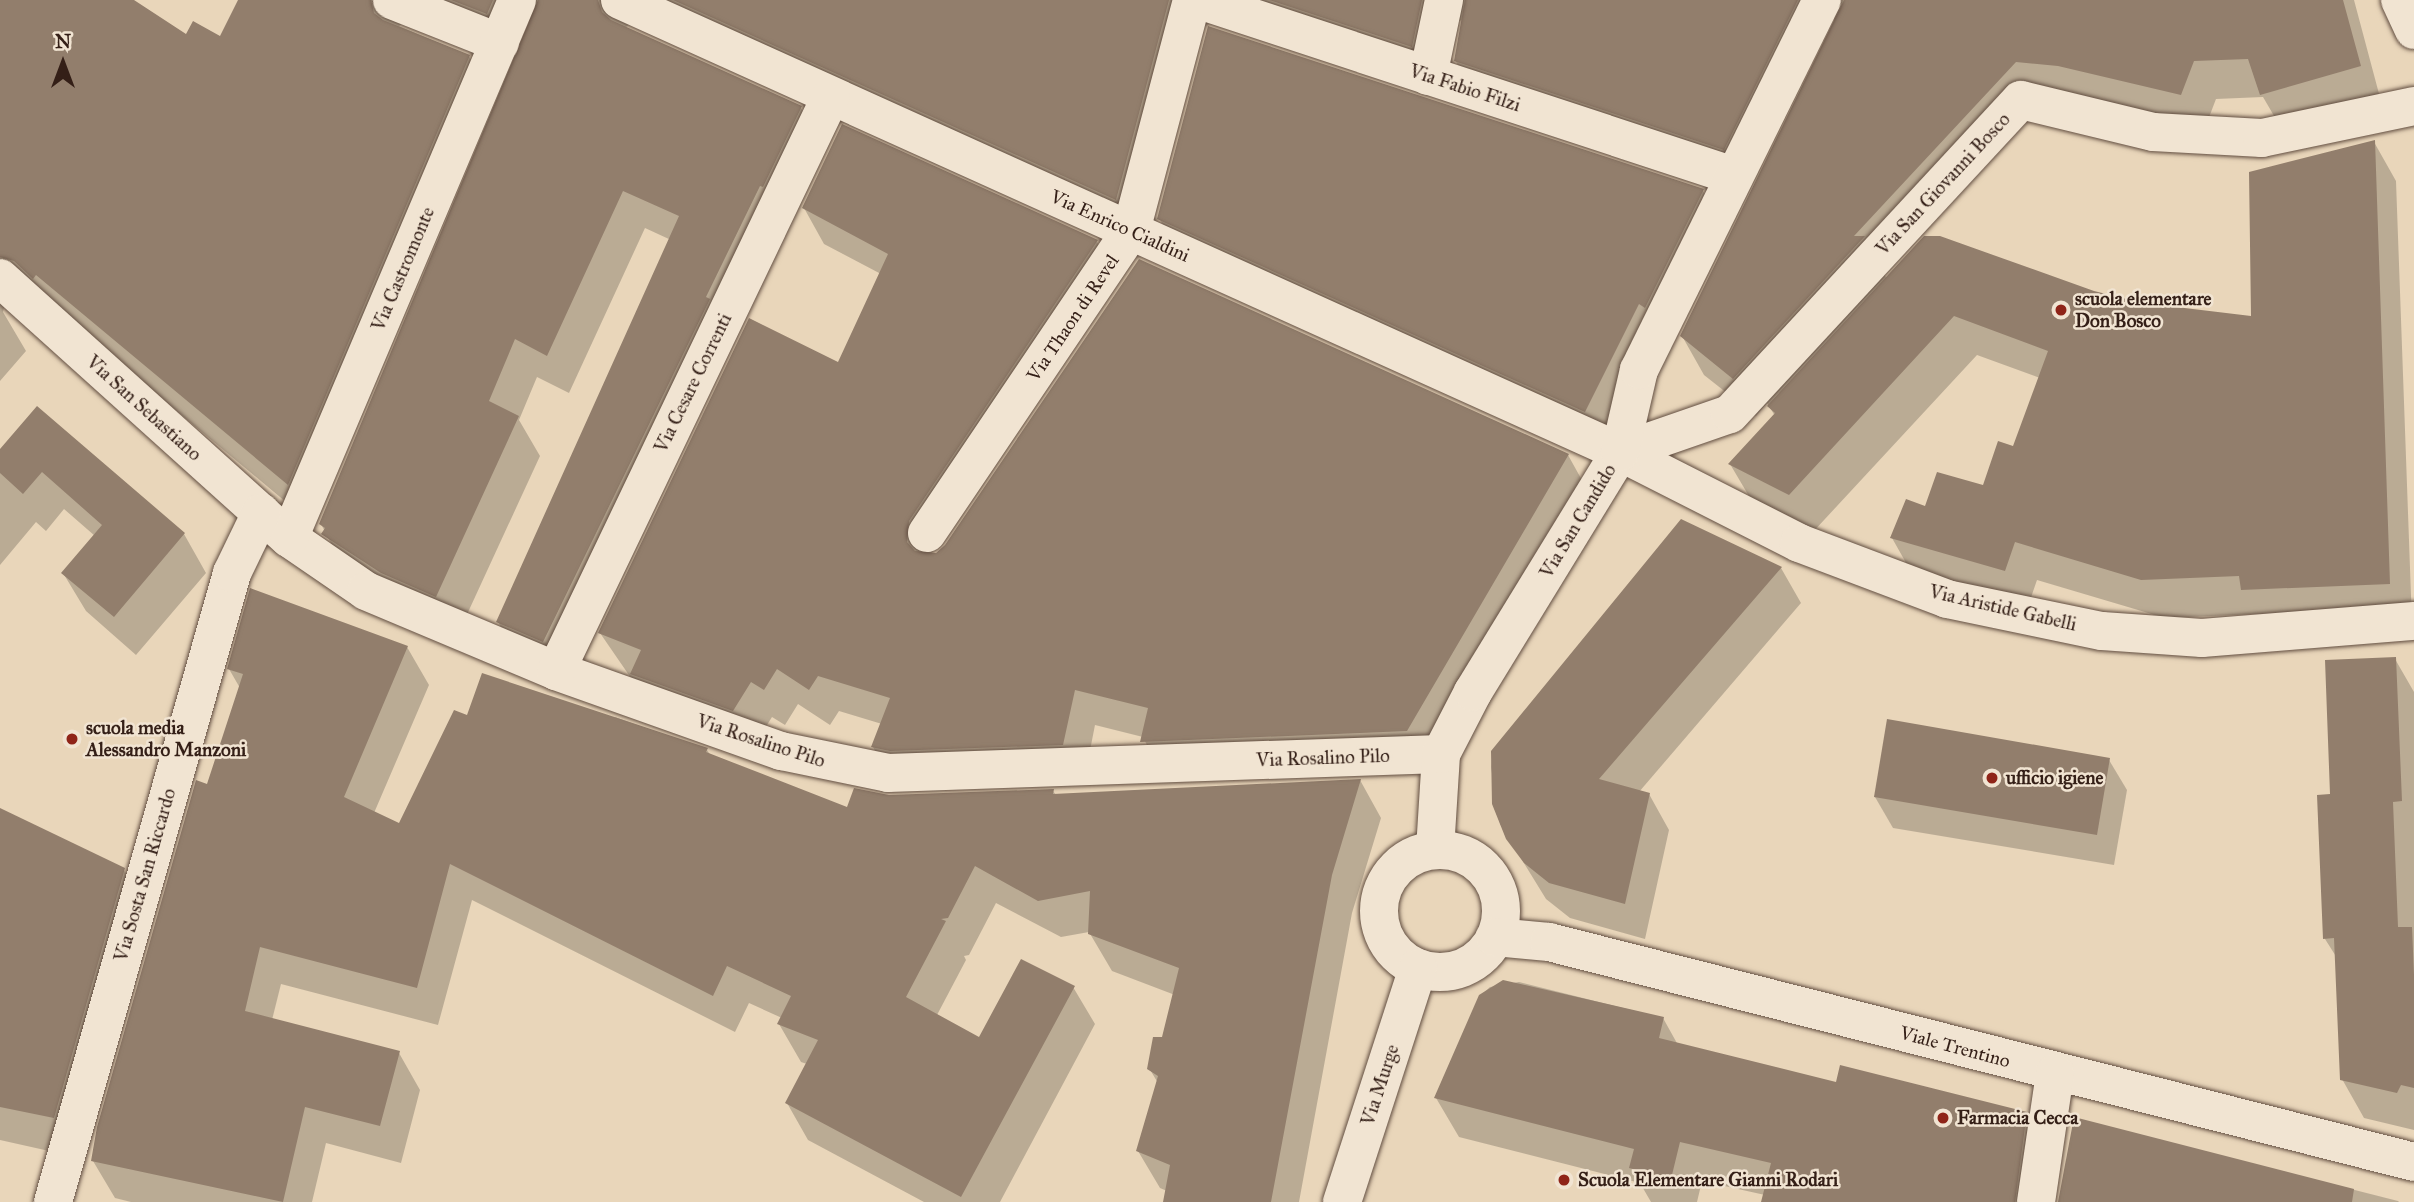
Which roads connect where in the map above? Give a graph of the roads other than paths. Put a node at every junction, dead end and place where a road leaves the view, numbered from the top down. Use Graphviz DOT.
graph roads {
  1 [pos="392,0"];
  2 [pos="517,0"];
  3 [pos="620,0"];
  4 [pos="1192,0"];
  5 [pos="1199,0"];
  6 [pos="1444,0"];
  7 [pos="1822,0"];
  8 [pos="2400,0"];
  9 [pos="2414,30"];
  10 [pos="500,43"];
  11 [pos="1428,76"];
  12 [pos="831,96"];
  13 [pos="2414,106"];
  14 [pos="1731,175"];
  15 [pos="1131,231"];
  16 [pos="0,278"];
  17 [pos="1620,453"];
  18 [pos="261,513"];
  19 [pos="927,533"];
  20 [pos="289,538"];
  21 [pos="2414,621"];
  22 [pos="556,671"];
  23 [pos="1441,754"];
  24 [pos="1435,850"];
  25 [pos="1495,937"];
  26 [pos="1418,968"];
  27 [pos="2055,1073"];
  28 [pos="2414,1162"];
  29 [pos="53,1202"];
  30 [pos="1342,1202"];
  31 [pos="2036,1202"];
  1 -- 10 [label="street"];
  2 -- 10 [label="street, Via Castromonte"];
  3 -- 12 [label="street, Via Enrico Cialdini"];
  4 -- 15 [label="street, Via Thaon di Revel"];
  5 -- 11 [label="street, Via Fabio Filzi"];
  6 -- 11 [label="street"];
  7 -- 14 [label="street, Via San Candido"];
  8 -- 9 [label="street"];
  10 -- 20 [label="street, Via Castromonte"];
  11 -- 14 [label="street, Via Fabio Filzi"];
  12 -- 15 [label="street, Via Enrico Cialdini"];
  12 -- 22 [label="street, Via Cesare Correnti"];
  13 -- 17 [label="street, Via San Giovanni Bosco"];
  14 -- 17 [label="street, Via San Candido"];
  15 -- 17 [label="street, Via Enrico Cialdini"];
  15 -- 19 [label="street, Via Thaon di Revel"];
  16 -- 18 [label="street, Via San Sebastiano"];
  17 -- 21 [label="street, Via Aristide Gabelli"];
  17 -- 23 [label="street, Via San Candido"];
  18 -- 20 [label="street, Via San Sebastiano"];
  18 -- 29 [label="street, Via Sosta San Riccardo"];
  20 -- 22 [label="street, Via Rosalino Pilo"];
  22 -- 23 [label="street, Via Rosalino Pilo"];
  23 -- 24 [label="street, Via San Candido"];
  24 -- 25 [label="street"];
  24 -- 26 [label="street"];
  25 -- 26 [label="street"];
  25 -- 27 [label="street, Viale Trentino"];
  26 -- 30 [label="street, Via Murge"];
  27 -- 28 [label="street, Viale Trentino"];
  27 -- 31 [label="street"];
}
